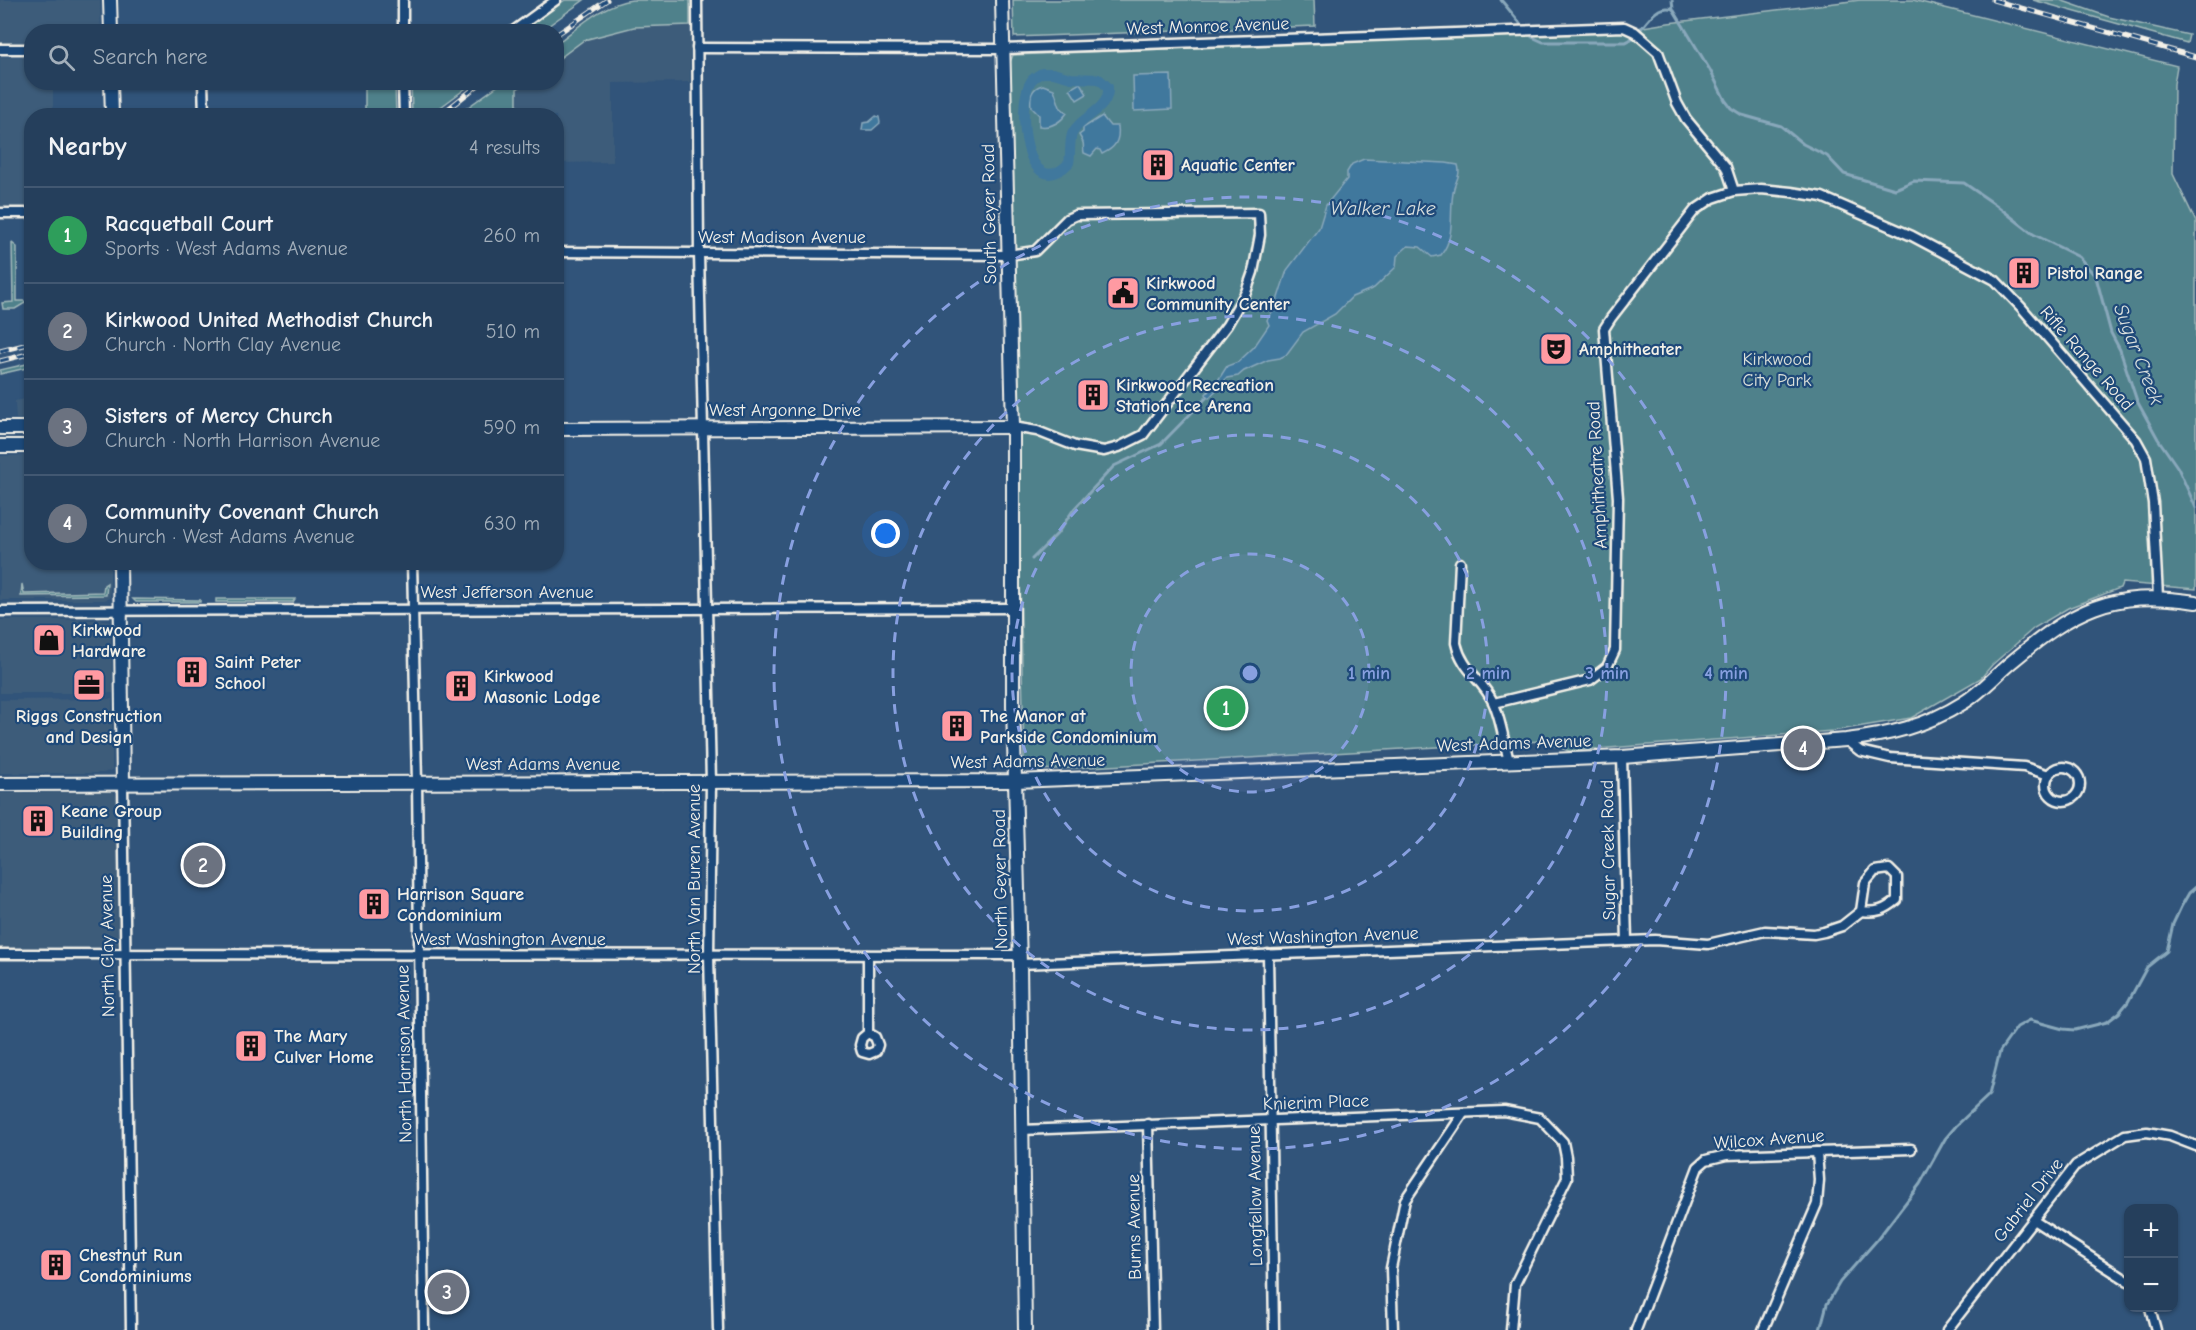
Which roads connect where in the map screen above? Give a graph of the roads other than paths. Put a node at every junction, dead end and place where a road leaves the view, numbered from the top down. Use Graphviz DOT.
graph roads {
  1 [pos="110,0"];
  2 [pos="403,0"];
  3 [pos="556,0"];
  4 [pos="697,0"];
  5 [pos="1002,0"];
  6 [pos="111,24"];
  7 [pos="403,24"];
  8 [pos="523,24"];
  9 [pos="697,48"];
  10 [pos="24,49"];
  11 [pos="1003,49"];
  12 [pos="0,50"];
  13 [pos="111,90"];
  14 [pos="203,90"];
  15 [pos="404,90"];
  16 [pos="112,108"];
  17 [pos="204,108"];
  18 [pos="404,108"];
  19 [pos="1734,190"];
  20 [pos="0,213"];
  21 [pos="24,213"];
  22 [pos="564,252"];
  23 [pos="699,253"];
  24 [pos="1008,255"];
  25 [pos="0,428"];
  26 [pos="24,428"];
  27 [pos="703,428"];
  28 [pos="1013,428"];
  29 [pos="564,429"];
  30 [pos="0,446"];
  31 [pos="24,446"];
  32 [pos="1460,563"];
  33 [pos="120,570"];
  34 [pos="412,570"];
  35 [pos="2158,597"];
  36 [pos="2196,602"];
  37 [pos="1013,608"];
  38 [pos="412,609"];
  39 [pos="708,609"];
  40 [pos="121,610"];
  41 [pos="0,611"];
  42 [pos="1494,703"];
  43 [pos="1846,740"];
  44 [pos="1622,757"];
  45 [pos="1509,761"];
  46 [pos="2049,775"];
  47 [pos="1016,781"];
  48 [pos="417,782"];
  49 [pos="711,782"];
  50 [pos="123,783"];
  51 [pos="0,784"];
  52 [pos="1861,911"];
  53 [pos="1627,941"];
  54 [pos="0,954"];
  55 [pos="125,954"];
  56 [pos="1268,954"];
  57 [pos="419,955"];
  58 [pos="709,955"];
  59 [pos="868,955"];
  60 [pos="1020,959"];
  61 [pos="868,1033"];
  62 [pos="1463,1114"];
  63 [pos="1270,1120"];
  64 [pos="1148,1124"];
  65 [pos="1022,1130"];
  66 [pos="2196,1146"];
  67 [pos="1911,1149"];
  68 [pos="1817,1152"];
  69 [pos="2033,1220"];
  70 [pos="2124,1278"];
  71 [pos="2151,1312"];
  72 [pos="131,1330"];
  73 [pos="424,1330"];
  74 [pos="718,1330"];
  75 [pos="1025,1330"];
  76 [pos="1153,1330"];
  77 [pos="1275,1330"];
  78 [pos="1393,1330"];
  79 [pos="1511,1330"];
  80 [pos="1636,1330"];
  81 [pos="1763,1330"];
  82 [pos="1947,1330"];
  83 [pos="2156,1330"];
  1 -- 6 [label="main road"];
  2 -- 7 [label="street"];
  3 -- 8 [label="street"];
  4 -- 9 [label="street, North Van Buren Avenue"];
  5 -- 11 [label="main road, South Geyer Road"];
  9 -- 11 [label="street, West Monroe Avenue"];
  9 -- 23 [label="street, North Van Buren Avenue"];
  10 -- 12 [label="street"];
  11 -- 19 [label="street, West Monroe Avenue"];
  11 -- 24 [label="main road, South Geyer Road"];
  13 -- 16 [label="main road"];
  14 -- 17 [label="street"];
  15 -- 18 [label="street"];
  19 -- 35 [label="street, Rifle Range Road"];
  19 -- 42 [label="street, Amphitheatre Road"];
  20 -- 21 [label="street"];
  22 -- 23 [label="street, West Madison Avenue"];
  23 -- 24 [label="street, West Madison Avenue"];
  23 -- 27 [label="street, North Van Buren Avenue"];
  24 -- 28 [label="main road, South Geyer Road"];
  24 -- 28 [label="street, West Madison Avenue"];
  25 -- 26 [label="main road"];
  27 -- 28 [label="main road, West Argonne Drive"];
  27 -- 29 [label="main road, West Argonne Drive"];
  27 -- 39 [label="street, North Van Buren Avenue"];
  28 -- 37 [label="main road, North Geyer Road"];
  30 -- 31 [label="main road"];
  32 -- 42 [label="street"];
  33 -- 40 [label="main road, North Clay Avenue"];
  34 -- 38 [label="street, North Harrison Avenue"];
  35 -- 36 [label="main road, West Adams Avenue"];
  35 -- 43 [label="main road, West Adams Avenue"];
  37 -- 39 [label="street, West Jefferson Avenue"];
  37 -- 47 [label="main road, North Geyer Road"];
  38 -- 39 [label="street, West Jefferson Avenue"];
  38 -- 40 [label="street, West Jefferson Avenue"];
  38 -- 48 [label="street, North Harrison Avenue"];
  39 -- 49 [label="street, North Van Buren Avenue"];
  40 -- 41 [label="street, West Jefferson Avenue"];
  40 -- 50 [label="main road, North Clay Avenue"];
  42 -- 45 [label="street"];
  43 -- 44 [label="main road, West Adams Avenue"];
  43 -- 46 [label="street"];
  44 -- 45 [label="main road, West Adams Avenue"];
  44 -- 53 [label="street, Sugar Creek Road"];
  45 -- 47 [label="main road, West Adams Avenue"];
  46 -- 46 [label="street"];
  47 -- 49 [label="main road, West Adams Avenue"];
  47 -- 60 [label="main road, North Geyer Road"];
  48 -- 49 [label="main road, West Adams Avenue"];
  48 -- 50 [label="main road, West Adams Avenue"];
  48 -- 57 [label="street, North Harrison Avenue"];
  49 -- 58 [label="street, North Van Buren Avenue"];
  50 -- 51 [label="main road, West Adams Avenue"];
  50 -- 55 [label="street, North Clay Avenue"];
  52 -- 52 [label="street"];
  52 -- 53 [label="street, West Washington Avenue"];
  53 -- 56 [label="street, West Washington Avenue"];
  54 -- 55 [label="street, West Washington Avenue"];
  55 -- 57 [label="street, West Washington Avenue"];
  55 -- 72 [label="street, North Clay Avenue"];
  56 -- 60 [label="street, West Washington Avenue"];
  56 -- 63 [label="street, Longfellow Avenue"];
  57 -- 58 [label="street, West Washington Avenue"];
  57 -- 73 [label="street, North Harrison Avenue"];
  58 -- 59 [label="street, West Washington Avenue"];
  58 -- 74 [label="street, North Van Buren Avenue"];
  59 -- 60 [label="street, West Washington Avenue"];
  59 -- 61 [label="street"];
  60 -- 65 [label="main road, North Geyer Road"];
  62 -- 63 [label="street, Knierim Place"];
  62 -- 78 [label="street"];
  62 -- 79 [label="street, Knierim Place"];
  63 -- 64 [label="street, Knierim Place"];
  63 -- 77 [label="street, Longfellow Avenue"];
  64 -- 65 [label="street, Knierim Place"];
  64 -- 76 [label="street, Burns Avenue"];
  65 -- 75 [label="main road, North Geyer Road"];
  66 -- 69 [label="street, Gabriel Drive"];
  67 -- 68 [label="street, Wilcox Avenue"];
  68 -- 80 [label="street, Wilcox Avenue"];
  68 -- 81 [label="street"];
  69 -- 70 [label="street"];
  69 -- 82 [label="street, Gabriel Drive"];
  71 -- 83 [label="street"];
}
